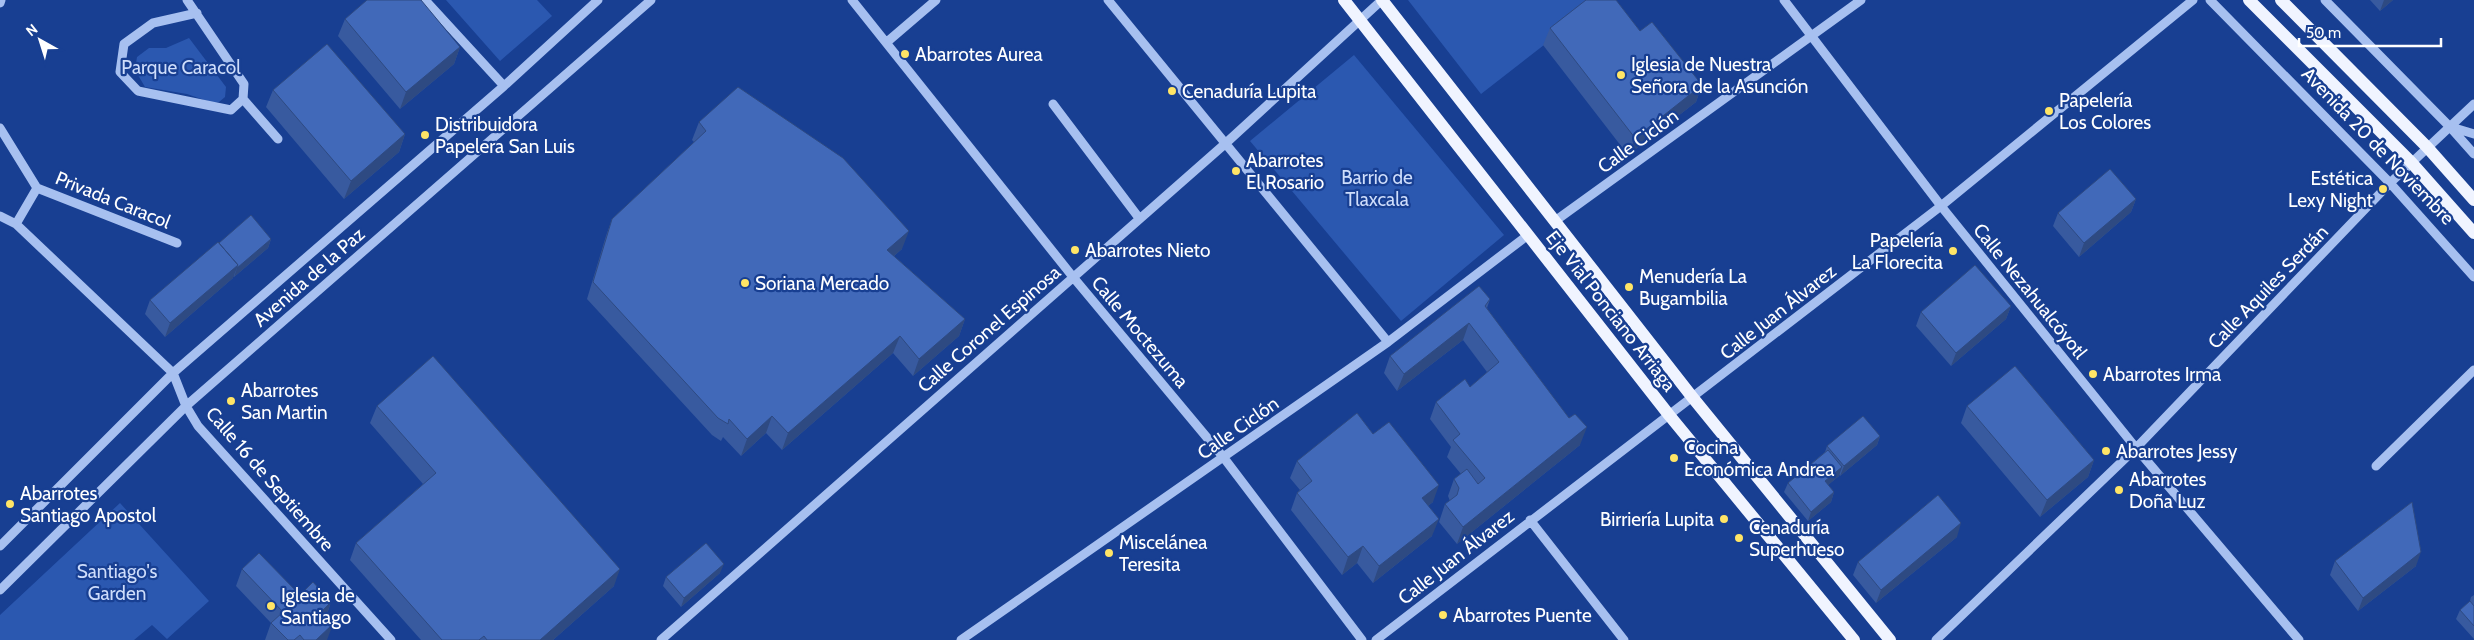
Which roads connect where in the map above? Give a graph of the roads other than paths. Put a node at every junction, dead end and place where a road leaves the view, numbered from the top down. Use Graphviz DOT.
graph roads {
  1 [pos="186,0"];
  2 [pos="425,0"];
  3 [pos="598,0"];
  4 [pos="650,0"];
  5 [pos="852,0"];
  6 [pos="936,0"];
  7 [pos="1108,0"];
  8 [pos="1344,0"];
  9 [pos="1382,0"];
  10 [pos="1784,0"];
  11 [pos="1862,0"];
  12 [pos="2193,0"];
  13 [pos="2210,0"];
  14 [pos="2249,0"];
  15 [pos="2281,0"];
  16 [pos="2325,0"];
  17 [pos="197,14"];
  18 [pos="1359,20"];
  19 [pos="1811,36"];
  20 [pos="887,42"];
  21 [pos="504,86"];
  22 [pos="243,99"];
  23 [pos="1053,104"];
  24 [pos="2474,104"];
  25 [pos="2450,127"];
  26 [pos="0,128"];
  27 [pos="2474,134"];
  28 [pos="278,139"];
  29 [pos="1226,143"];
  30 [pos="2427,147"];
  31 [pos="2474,154"];
  32 [pos="2411,162"];
  33 [pos="2390,183"];
  34 [pos="37,188"];
  35 [pos="2474,200"];
  36 [pos="1940,206"];
  37 [pos="0,216"];
  38 [pos="1139,218"];
  39 [pos="1555,222"];
  40 [pos="16,224"];
  41 [pos="2474,233"];
  42 [pos="1528,235"];
  43 [pos="177,243"];
  44 [pos="1073,277"];
  45 [pos="2474,277"];
  46 [pos="1388,342"];
  47 [pos="2474,370"];
  48 [pos="173,373"];
  49 [pos="1692,398"];
  50 [pos="186,406"];
  51 [pos="1669,415"];
  52 [pos="2136,448"];
  53 [pos="1224,458"];
  54 [pos="2376,466"];
  55 [pos="1530,520"];
  56 [pos="0,546"];
  57 [pos="0,590"];
  58 [pos="391,640"];
  59 [pos="661,640"];
  60 [pos="961,640"];
  61 [pos="1362,640"];
  62 [pos="1376,640"];
  63 [pos="1624,640"];
  64 [pos="1854,640"];
  65 [pos="1890,640"];
  66 [pos="1936,640"];
  67 [pos="2299,640"];
  1 -- 17 [label="street"];
  2 -- 21 [label="street"];
  3 -- 21 [label="street, Avenida de la Paz"];
  4 -- 50 [label="street, Avenida de la Paz"];
  5 -- 20 [label="street, Calle Moctezuma"];
  6 -- 20 [label="street"];
  7 -- 29 [label="street"];
  8 -- 18 [label="main road, Eje Vial Ponciano Arriaga"];
  9 -- 18 [label="street, Calle Coronel Espinosa"];
  9 -- 39 [label="main road, Eje Vial Ponciano Arriaga"];
  10 -- 19 [label="street, Calle Nezahualcóyotl"];
  11 -- 19 [label="street, Calle Ciclón"];
  12 -- 36 [label="street, Calle Juan Álvarez"];
  13 -- 33 [label="street, Avenida 20 de Noviembre"];
  14 -- 32 [label="main road, Avenida 20 de Noviembre"];
  15 -- 30 [label="main road, Avenida 20 de Noviembre"];
  16 -- 25 [label="street"];
  17 -- 22 [label="street"];
  17 -- 22 [label="street"];
  18 -- 29 [label="street, Calle Coronel Espinosa"];
  18 -- 42 [label="main road, Eje Vial Ponciano Arriaga"];
  19 -- 36 [label="street, Calle Nezahualcóyotl"];
  19 -- 39 [label="street, Calle Ciclón"];
  20 -- 44 [label="street, Calle Moctezuma"];
  21 -- 48 [label="street, Avenida de la Paz"];
  22 -- 28 [label="street"];
  23 -- 38 [label="street"];
  24 -- 25 [label="street, Calle Aquiles Serdán"];
  25 -- 27 [label="street"];
  25 -- 30 [label="street, Calle Aquiles Serdán"];
  25 -- 31 [label="street"];
  26 -- 34 [label="street, Privada Caracol"];
  29 -- 38 [label="street, Calle Coronel Espinosa"];
  29 -- 46 [label="street"];
  30 -- 32 [label="street, Calle Aquiles Serdán"];
  30 -- 35 [label="main road, Avenida 20 de Noviembre"];
  32 -- 33 [label="street, Calle Aquiles Serdán"];
  32 -- 41 [label="main road, Avenida 20 de Noviembre"];
  33 -- 45 [label="street, Avenida 20 de Noviembre"];
  33 -- 52 [label="street, Calle Aquiles Serdán"];
  34 -- 40 [label="street, Privada Caracol"];
  34 -- 43 [label="street, Privada Caracol"];
  36 -- 49 [label="street, Calle Juan Álvarez"];
  36 -- 52 [label="street, Calle Nezahualcóyotl"];
  37 -- 40 [label="street, Calle 16 de Septiembre"];
  38 -- 44 [label="street, Calle Coronel Espinosa"];
  39 -- 49 [label="main road, Eje Vial Ponciano Arriaga"];
  40 -- 48 [label="street, Calle 16 de Septiembre"];
  42 -- 46 [label="street, Calle Ciclón"];
  42 -- 51 [label="main road, Eje Vial Ponciano Arriaga"];
  44 -- 53 [label="street, Calle Moctezuma"];
  44 -- 59 [label="street, Calle Coronel Espinosa"];
  46 -- 53 [label="street, Calle Ciclón"];
  47 -- 54 [label="street"];
  48 -- 50 [label="street, Calle 16 de Septiembre"];
  48 -- 56 [label="street, Avenida de la Paz"];
  49 -- 51 [label="street, Calle Juan Álvarez"];
  49 -- 65 [label="main road, Eje Vial Ponciano Arriaga"];
  50 -- 57 [label="street, Avenida de la Paz"];
  50 -- 58 [label="street, Calle 16 de Septiembre"];
  51 -- 55 [label="street, Calle Juan Álvarez"];
  51 -- 64 [label="main road, Eje Vial Ponciano Arriaga"];
  52 -- 66 [label="street, Calle Aquiles Serdán"];
  52 -- 67 [label="street, Calle Nezahualcóyotl"];
  53 -- 60 [label="street, Calle Ciclón"];
  53 -- 61 [label="street, Calle Moctezuma"];
  55 -- 62 [label="street, Calle Juan Álvarez"];
  55 -- 63 [label="street"];
}
